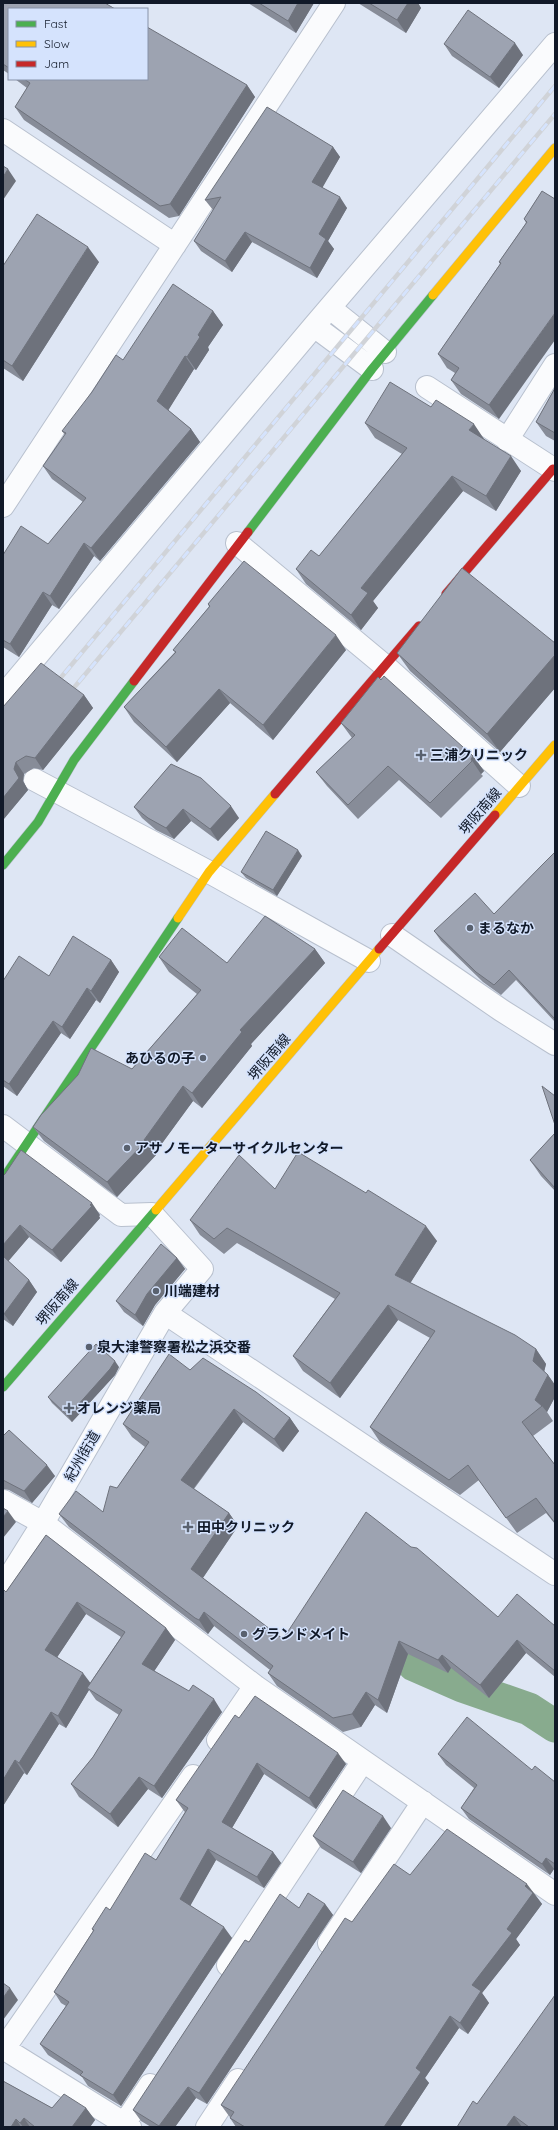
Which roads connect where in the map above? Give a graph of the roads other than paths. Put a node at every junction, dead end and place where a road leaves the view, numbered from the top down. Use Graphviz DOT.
graph roads {
  1 [pos="334,3"];
  2 [pos="555,44"];
  3 [pos="3,130"];
  4 [pos="555,148"];
  5 [pos="175,245"];
  6 [pos="330,308"];
  7 [pos="314,326"];
  8 [pos="385,352"];
  9 [pos="555,365"];
  10 [pos="372,369"];
  11 [pos="427,387"];
  12 [pos="507,440"];
  13 [pos="554,470"];
  14 [pos="3,506"];
  15 [pos="237,543"];
  16 [pos="441,600"];
  17 [pos="426,618"];
  18 [pos="385,666"];
  19 [pos="3,696"];
  20 [pos="555,745"];
  21 [pos="35,780"];
  22 [pos="519,786"];
  23 [pos="54,791"];
  24 [pos="3,865"];
  25 [pos="209,872"];
  26 [pos="392,935"];
  27 [pos="369,961"];
  28 [pos="555,1044"];
  29 [pos="3,1126"];
  30 [pos="28,1144"];
  31 [pos="3,1179"];
  32 [pos="152,1214"];
  33 [pos="165,1313"];
  34 [pos="3,1387"];
  35 [pos="3,1501"];
  36 [pos="43,1523"];
  37 [pos="555,1574"];
  38 [pos="3,1587"];
  39 [pos="255,1686"];
  40 [pos="363,1761"];
  41 [pos="423,1802"];
  42 [pos="555,1894"];
  43 [pos="317,1961"];
  44 [pos="216,1985"];
  45 [pos="3,2049"];
  46 [pos="251,2061"];
  47 [pos="159,2071"];
  48 [pos="126,2126"];
  49 [pos="207,2127"];
  1 -- 5 [label="street"];
  2 -- 6 [label="street"];
  3 -- 5 [label="street"];
  4 -- 8 [label="street"];
  5 -- 14 [label="street"];
  6 -- 7 [label="street"];
  6 -- 8 [label="street"];
  7 -- 10 [label="street"];
  7 -- 19 [label="street"];
  8 -- 10 [label="street"];
  9 -- 12 [label="street"];
  10 -- 15 [label="street"];
  11 -- 12 [label="street"];
  12 -- 13 [label="street"];
  13 -- 16 [label="street"];
  15 -- 18 [label="street"];
  15 -- 23 [label="street"];
  17 -- 18 [label="street"];
  18 -- 22 [label="street"];
  18 -- 25 [label="street"];
  20 -- 22 [label="street, 堺阪南線"];
  21 -- 23 [label="street"];
  22 -- 26 [label="street, 堺阪南線"];
  23 -- 24 [label="street"];
  23 -- 25 [label="street"];
  25 -- 27 [label="street"];
  25 -- 30 [label="street"];
  26 -- 27 [label="street, 堺阪南線"];
  26 -- 28 [label="street"];
  27 -- 32 [label="street, 堺阪南線"];
  29 -- 30 [label="street"];
  30 -- 31 [label="street"];
  30 -- 32 [label="street"];
  32 -- 33 [label="street, 紀州街道"];
  32 -- 34 [label="street, 堺阪南線"];
  33 -- 36 [label="street, 紀州街道"];
  33 -- 37 [label="street"];
  35 -- 36 [label="street"];
  36 -- 38 [label="street, 紀州街道"];
  36 -- 39 [label="street"];
  39 -- 40 [label="street"];
  39 -- 45 [label="street"];
  40 -- 41 [label="street"];
  40 -- 44 [label="street"];
  41 -- 42 [label="street"];
  41 -- 43 [label="street"];
  45 -- 48 [label="street"];
  46 -- 49 [label="street"];
  47 -- 48 [label="street"];
}
